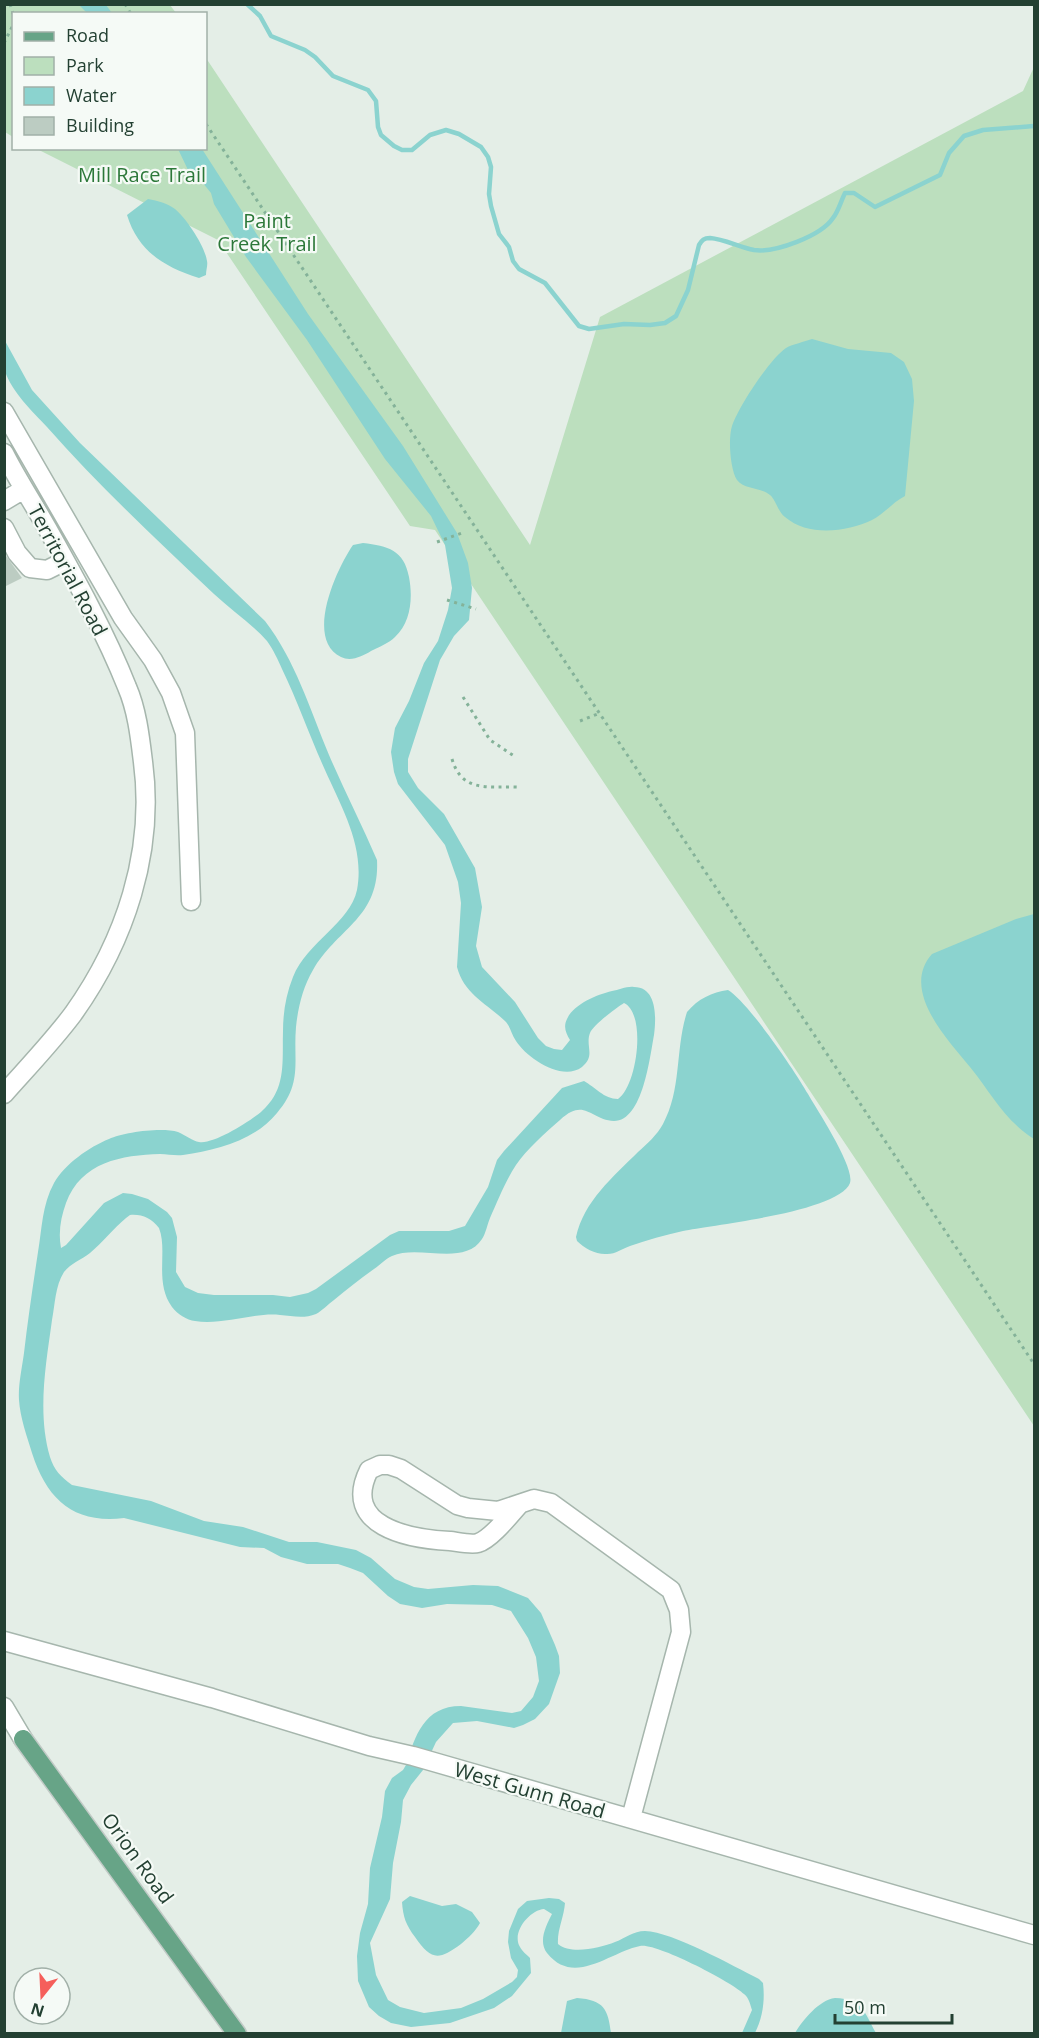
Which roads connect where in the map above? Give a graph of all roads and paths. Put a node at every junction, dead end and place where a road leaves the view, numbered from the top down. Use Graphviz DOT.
graph roads {
  1 [pos="12,27"];
  2 [pos="4,43"];
  3 [pos="207,125"];
  4 [pos="4,412"];
  5 [pos="4,453"];
  6 [pos="24,489"];
  7 [pos="4,501"];
  8 [pos="4,528"];
  9 [pos="465,532"];
  10 [pos="437,542"];
  11 [pos="65,561"];
  12 [pos="447,600"];
  13 [pos="477,609"];
  14 [pos="463,697"];
  15 [pos="600,713"];
  16 [pos="580,721"];
  17 [pos="514,756"];
  18 [pos="452,759"];
  19 [pos="517,788"];
  20 [pos="191,901"];
  21 [pos="4,1094"];
  22 [pos="1035,1364"];
  23 [pos="519,1505"];
  24 [pos="4,1641"];
  25 [pos="4,1707"];
  26 [pos="22,1739"];
  27 [pos="631,1818"];
  28 [pos="1035,1935"];
  29 [pos="237,2034"];
  1 -- 2 [label="path"];
  3 -- 15 [label="path"];
  4 -- 20 [label="street"];
  5 -- 6 [label="street, Territorial Road"];
  6 -- 7 [label="street"];
  6 -- 11 [label="street, Territorial Road"];
  8 -- 11 [label="street"];
  9 -- 10 [label="path"];
  11 -- 21 [label="street, Territorial Road"];
  12 -- 13 [label="path"];
  14 -- 17 [label="path"];
  15 -- 16 [label="path"];
  15 -- 22 [label="path"];
  18 -- 19 [label="path"];
  23 -- 23 [label="street"];
  23 -- 27 [label="street"];
  24 -- 27 [label="street, West Gunn Road"];
  25 -- 26 [label="street, Orion Road"];
  26 -- 29 [label="main road, Orion Road"];
  27 -- 28 [label="street, West Gunn Road"];
}
